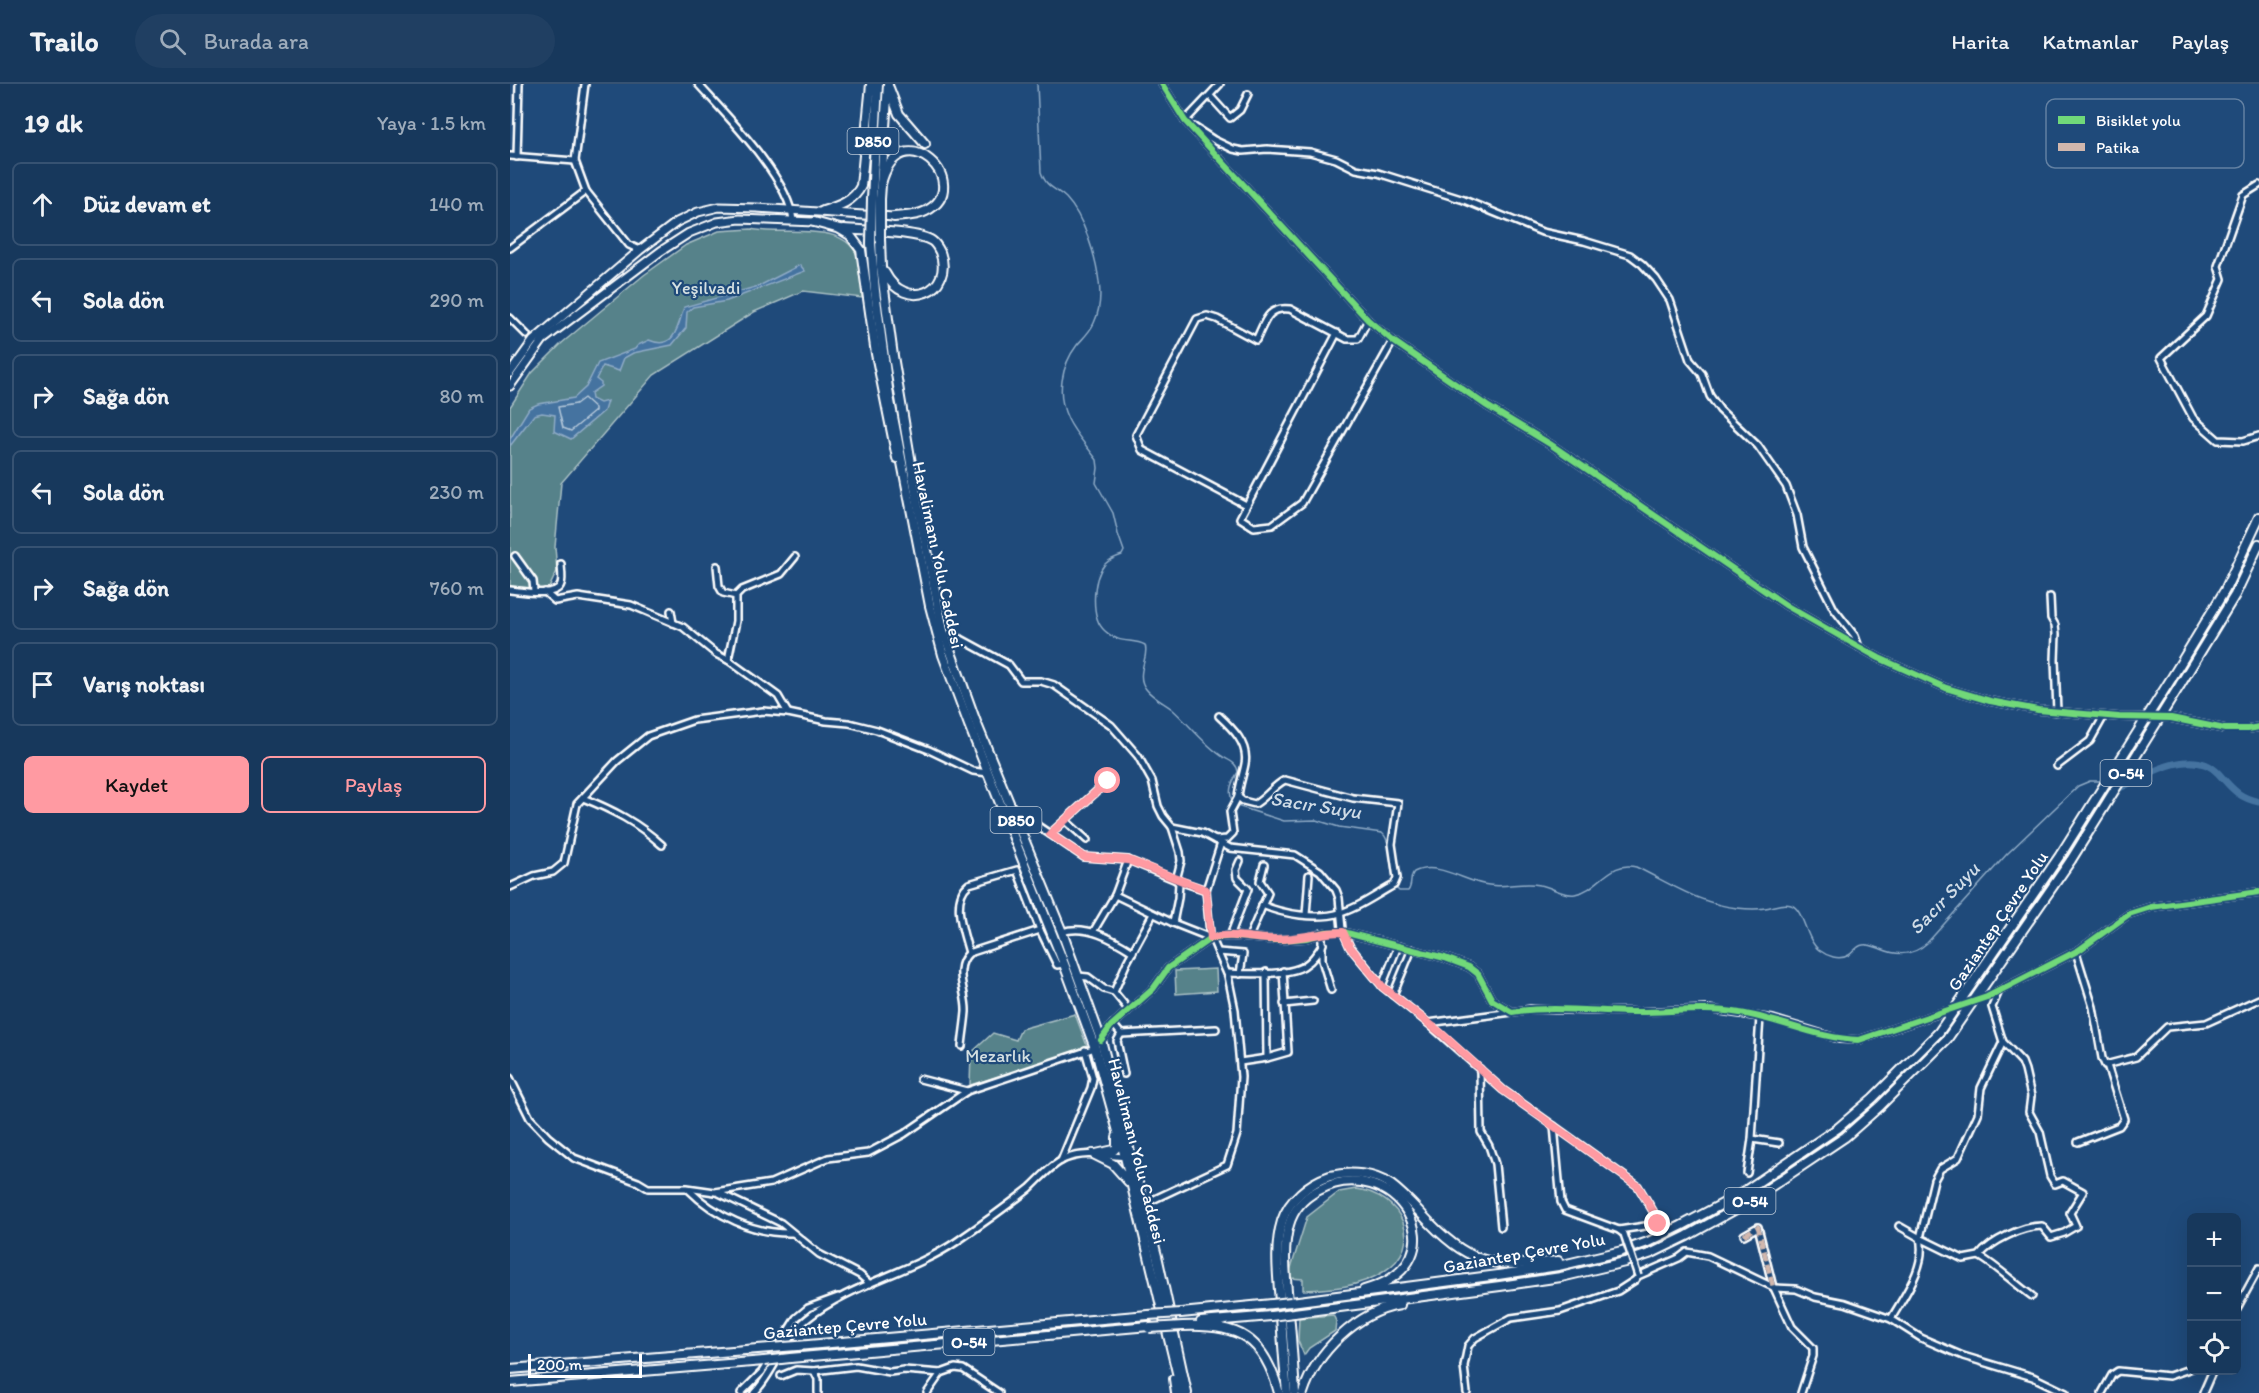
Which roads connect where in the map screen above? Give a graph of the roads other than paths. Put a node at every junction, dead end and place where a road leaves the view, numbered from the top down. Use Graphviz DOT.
graph roads {
  1 [pos="519,84"];
  2 [pos="585,84"];
  3 [pos="698,84"];
  4 [pos="871,84"];
  5 [pos="878,84"];
  6 [pos="888,84"];
  7 [pos="1162,84"];
  8 [pos="1220,84"];
  9 [pos="1248,94"];
  10 [pos="1210,96"];
  11 [pos="1186,122"];
  12 [pos="925,144"];
  13 [pos="513,156"];
  14 [pos="575,161"];
  15 [pos="881,184"];
  16 [pos="2259,185"];
  17 [pos="586,191"];
  18 [pos="876,199"];
  19 [pos="793,210"];
  20 [pos="823,211"];
  21 [pos="894,217"];
  22 [pos="793,221"];
  23 [pos="814,222"];
  24 [pos="840,229"];
  25 [pos="510,248"];
  26 [pos="640,250"];
  27 [pos="881,267"];
  28 [pos="510,318"];
  29 [pos="1368,320"];
  30 [pos="1337,333"];
  31 [pos="527,336"];
  32 [pos="1393,341"];
  33 [pos="510,373"];
  34 [pos="510,386"];
  35 [pos="2259,436"];
  36 [pos="905,486"];
  37 [pos="1246,505"];
  38 [pos="2259,517"];
  39 [pos="2259,544"];
  40 [pos="515,556"];
  41 [pos="795,557"];
  42 [pos="561,564"];
  43 [pos="717,566"];
  44 [pos="510,590"];
  45 [pos="534,591"];
  46 [pos="545,592"];
  47 [pos="736,596"];
  48 [pos="2050,597"];
  49 [pos="671,610"];
  50 [pos="673,623"];
  51 [pos="945,634"];
  52 [pos="1859,647"];
  53 [pos="728,660"];
  54 [pos="2057,712"];
  55 [pos="788,713"];
  56 [pos="1219,716"];
  57 [pos="2104,716"];
  58 [pos="2259,726"];
  59 [pos="2057,766"];
  60 [pos="988,773"];
  61 [pos="1108,781"];
  62 [pos="583,798"];
  63 [pos="1236,800"];
  64 [pos="1016,819"];
  65 [pos="1066,821"];
  66 [pos="1172,827"];
  67 [pos="1050,834"];
  68 [pos="1087,840"];
  69 [pos="1214,840"];
  70 [pos="1221,843"];
  71 [pos="662,845"];
  72 [pos="1128,860"];
  73 [pos="1240,861"];
  74 [pos="1264,864"];
  75 [pos="1309,875"];
  76 [pos="1176,880"];
  77 [pos="510,887"];
  78 [pos="1206,890"];
  79 [pos="2259,892"];
  80 [pos="1115,895"];
  81 [pos="1262,905"];
  82 [pos="1153,914"];
  83 [pos="1339,914"];
  84 [pos="1306,915"];
  85 [pos="1173,922"];
  86 [pos="1040,930"];
  87 [pos="1062,932"];
  88 [pos="1093,932"];
  89 [pos="1343,932"];
  90 [pos="1322,933"];
  91 [pos="1230,936"];
  92 [pos="1249,937"];
  93 [pos="1211,938"];
  94 [pos="1323,944"];
  95 [pos="1398,946"];
  96 [pos="1412,949"];
  97 [pos="1133,952"];
  98 [pos="1218,952"];
  99 [pos="2076,952"];
  100 [pos="969,953"];
  101 [pos="1064,964"];
  102 [pos="1283,971"];
  103 [pos="1266,972"];
  104 [pos="1227,973"];
  105 [pos="1240,974"];
  106 [pos="1078,976"];
  107 [pos="1382,986"];
  108 [pos="1331,990"];
  109 [pos="1999,991"];
  110 [pos="1114,992"];
  111 [pos="1393,995"];
  112 [pos="1987,997"];
  113 [pos="2259,999"];
  114 [pos="1313,1001"];
  115 [pos="1284,1004"];
  116 [pos="1128,1009"];
  117 [pos="1946,1011"];
  118 [pos="1512,1012"];
  119 [pos="1760,1017"];
  120 [pos="1428,1023"];
  121 [pos="1095,1025"];
  122 [pos="1112,1025"];
  123 [pos="1216,1029"];
  124 [pos="1121,1034"];
  125 [pos="1101,1040"];
  126 [pos="2003,1042"];
  127 [pos="962,1046"];
  128 [pos="1095,1048"];
  129 [pos="1085,1050"];
  130 [pos="1268,1058"];
  131 [pos="1240,1062"];
  132 [pos="2107,1065"];
  133 [pos="1480,1069"];
  134 [pos="1124,1074"];
  135 [pos="510,1078"];
  136 [pos="920,1079"];
  137 [pos="967,1091"];
  138 [pos="1116,1123"];
  139 [pos="1554,1126"];
  140 [pos="1752,1139"];
  141 [pos="2078,1142"];
  142 [pos="1779,1143"];
  143 [pos="1093,1154"];
  144 [pos="1129,1160"];
  145 [pos="1061,1161"];
  146 [pos="1747,1173"];
  147 [pos="687,1188"];
  148 [pos="1133,1191"];
  149 [pos="717,1192"];
  150 [pos="1144,1204"];
  151 [pos="1899,1226"];
  152 [pos="1501,1227"];
  153 [pos="1622,1232"];
  154 [pos="792,1233"];
  155 [pos="1744,1235"];
  156 [pos="1920,1239"];
  157 [pos="1622,1251"];
  158 [pos="1979,1256"];
  159 [pos="2259,1268"];
  160 [pos="1561,1277"];
  161 [pos="1636,1278"];
  162 [pos="870,1284"];
  163 [pos="854,1292"];
  164 [pos="2032,1296"];
  165 [pos="2241,1301"];
  166 [pos="1293,1302"];
  167 [pos="1891,1319"];
  168 [pos="1182,1325"];
  169 [pos="1169,1345"];
  170 [pos="1180,1359"];
  171 [pos="510,1369"];
  172 [pos="2187,1370"];
  173 [pos="814,1371"];
  174 [pos="941,1373"];
  175 [pos="2211,1375"];
  176 [pos="781,1376"];
  177 [pos="510,1382"];
  178 [pos="741,1393"];
  179 [pos="754,1393"];
  180 [pos="818,1393"];
  181 [pos="927,1393"];
  182 [pos="999,1393"];
  183 [pos="1176,1393"];
  184 [pos="1182,1393"];
  185 [pos="1187,1393"];
  186 [pos="1192,1393"];
  187 [pos="1278,1393"];
  188 [pos="1287,1393"];
  189 [pos="1296,1393"];
  190 [pos="1304,1393"];
  191 [pos="1467,1393"];
  192 [pos="1801,1393"];
  193 [pos="2066,1393"];
  194 [pos="2102,1393"];
  195 [pos="2203,1393"];
  1 -- 13 [label="street"];
  2 -- 14 [label="street"];
  3 -- 19 [label="street"];
  4 -- 20 [label="highway"];
  5 -- 18 [label="highway, Havalimanı Yolu Caddesi / D850"];
  6 -- 12 [label="highway"];
  6 -- 15 [label="highway, Havalimanı Yolu Caddesi / D850"];
  7 -- 11 [label="street"];
  8 -- 10 [label="street"];
  9 -- 10 [label="street"];
  10 -- 11 [label="street"];
  11 -- 29 [label="street"];
  11 -- 52 [label="street"];
  13 -- 14 [label="street"];
  14 -- 17 [label="street"];
  15 -- 18 [label="highway, Havalimanı Yolu Caddesi / D850"];
  15 -- 21 [label="highway"];
  16 -- 35 [label="street"];
  17 -- 25 [label="street"];
  17 -- 26 [label="street"];
  18 -- 27 [label="highway, Havalimanı Yolu Caddesi / D850, bridge"];
  18 -- 36 [label="highway, Havalimanı Yolu Caddesi / D850, bridge"];
  19 -- 20 [label="main road"];
  19 -- 22 [label="street"];
  19 -- 26 [label="main road"];
  20 -- 21 [label="main road"];
  22 -- 23 [label="main road"];
  22 -- 34 [label="main road"];
  23 -- 24 [label="highway"];
  24 -- 27 [label="highway"];
  24 -- 36 [label="highway"];
  26 -- 33 [label="main road"];
  27 -- 51 [label="highway, Havalimanı Yolu Caddesi / D850"];
  28 -- 31 [label="street"];
  29 -- 30 [label="street"];
  29 -- 32 [label="street"];
  30 -- 37 [label="street"];
  30 -- 37 [label="street"];
  32 -- 37 [label="street"];
  32 -- 52 [label="street"];
  36 -- 60 [label="highway, Havalimanı Yolu Caddesi / D850"];
  38 -- 157 [label="highway, Gaziantep Çevre Yolu / O-54, bridge"];
  39 -- 160 [label="highway, Gaziantep Çevre Yolu / O-54, bridge"];
  40 -- 45 [label="street"];
  41 -- 47 [label="street"];
  42 -- 46 [label="street"];
  43 -- 47 [label="street"];
  44 -- 45 [label="street"];
  45 -- 46 [label="street"];
  46 -- 50 [label="street"];
  47 -- 53 [label="street"];
  48 -- 54 [label="street"];
  49 -- 50 [label="street"];
  50 -- 53 [label="street"];
  51 -- 64 [label="highway, Havalimanı Yolu Caddesi / D850"];
  51 -- 66 [label="street"];
  52 -- 54 [label="street"];
  53 -- 55 [label="street"];
  54 -- 57 [label="street"];
  55 -- 60 [label="street"];
  55 -- 62 [label="street"];
  56 -- 63 [label="street"];
  57 -- 58 [label="street"];
  57 -- 59 [label="street"];
  60 -- 101 [label="highway, Havalimanı Yolu Caddesi / D850"];
  61 -- 65 [label="street"];
  62 -- 71 [label="street"];
  62 -- 77 [label="street"];
  63 -- 69 [label="street"];
  63 -- 83 [label="street"];
  64 -- 67 [label="street"];
  64 -- 87 [label="highway, Havalimanı Yolu Caddesi / D850"];
  65 -- 67 [label="street"];
  65 -- 68 [label="street"];
  66 -- 69 [label="street"];
  66 -- 76 [label="street"];
  67 -- 72 [label="street"];
  69 -- 70 [label="street"];
  70 -- 78 [label="street"];
  70 -- 83 [label="street"];
  72 -- 76 [label="street"];
  72 -- 80 [label="street"];
  73 -- 91 [label="street"];
  74 -- 81 [label="street"];
  75 -- 84 [label="street"];
  76 -- 78 [label="street"];
  76 -- 85 [label="street"];
  78 -- 93 [label="street"];
  79 -- 99 [label="street"];
  80 -- 82 [label="street"];
  80 -- 88 [label="street"];
  81 -- 84 [label="street"];
  81 -- 92 [label="street"];
  82 -- 85 [label="street"];
  82 -- 97 [label="street"];
  83 -- 84 [label="street"];
  83 -- 89 [label="street"];
  85 -- 93 [label="street"];
  86 -- 100 [label="street"];
  86 -- 100 [label="street"];
  86 -- 101 [label="street"];
  87 -- 88 [label="street"];
  87 -- 106 [label="highway, Havalimanı Yolu Caddesi / D850"];
  88 -- 97 [label="street"];
  89 -- 90 [label="street"];
  89 -- 95 [label="street"];
  89 -- 107 [label="street"];
  90 -- 92 [label="street"];
  90 -- 94 [label="street"];
  91 -- 92 [label="street"];
  91 -- 93 [label="street"];
  93 -- 98 [label="street"];
  93 -- 116 [label="street"];
  94 -- 102 [label="street"];
  94 -- 108 [label="street"];
  95 -- 96 [label="street"];
  95 -- 107 [label="street"];
  96 -- 111 [label="street"];
  96 -- 118 [label="street"];
  97 -- 110 [label="street"];
  98 -- 104 [label="street"];
  98 -- 105 [label="street"];
  99 -- 109 [label="street"];
  99 -- 132 [label="street"];
  100 -- 127 [label="street"];
  101 -- 128 [label="highway, Havalimanı Yolu Caddesi / D850"];
  102 -- 103 [label="street"];
  102 -- 115 [label="street"];
  103 -- 105 [label="street"];
  103 -- 130 [label="street"];
  104 -- 105 [label="street"];
  104 -- 131 [label="street"];
  106 -- 110 [label="street"];
  106 -- 121 [label="highway, Havalimanı Yolu Caddesi / D850"];
  107 -- 111 [label="street"];
  109 -- 112 [label="street"];
  109 -- 126 [label="street"];
  110 -- 116 [label="street"];
  111 -- 120 [label="street"];
  113 -- 132 [label="street"];
  114 -- 115 [label="street"];
  115 -- 130 [label="street"];
  116 -- 122 [label="street"];
  117 -- 119 [label="street"];
  118 -- 119 [label="street"];
  118 -- 120 [label="street"];
  119 -- 140 [label="street"];
  120 -- 133 [label="street"];
  121 -- 122 [label="street"];
  121 -- 125 [label="highway, Havalimanı Yolu Caddesi / D850"];
  122 -- 124 [label="street"];
  122 -- 125 [label="street"];
  123 -- 124 [label="street"];
  124 -- 134 [label="street"];
  125 -- 144 [label="highway, Havalimanı Yolu Caddesi / D850"];
  126 -- 156 [label="street"];
  126 -- 158 [label="street"];
  128 -- 129 [label="street"];
  128 -- 138 [label="highway, Havalimanı Yolu Caddesi / D850"];
  129 -- 137 [label="street"];
  129 -- 145 [label="street"];
  130 -- 131 [label="street"];
  131 -- 150 [label="street"];
  132 -- 141 [label="street"];
  133 -- 139 [label="street"];
  133 -- 152 [label="street"];
  135 -- 147 [label="street"];
  136 -- 137 [label="street"];
  137 -- 149 [label="street"];
  138 -- 143 [label="highway"];
  138 -- 144 [label="highway, Havalimanı Yolu Caddesi / D850"];
  139 -- 153 [label="street"];
  139 -- 153 [label="street"];
  140 -- 142 [label="street"];
  140 -- 146 [label="street"];
  143 -- 144 [label="street"];
  143 -- 145 [label="street"];
  143 -- 148 [label="highway"];
  144 -- 148 [label="highway, Havalimanı Yolu Caddesi / D850"];
  144 -- 150 [label="highway, Havalimanı Yolu Caddesi / D850"];
  145 -- 162 [label="street"];
  147 -- 149 [label="street"];
  147 -- 154 [label="street"];
  148 -- 169 [label="highway, Havalimanı Yolu Caddesi / D850"];
  149 -- 154 [label="street"];
  150 -- 170 [label="highway, Havalimanı Yolu Caddesi / D850"];
  151 -- 156 [label="street"];
  153 -- 161 [label="street, bridge"];
  154 -- 162 [label="street"];
  155 -- 161 [label="street"];
  156 -- 158 [label="street"];
  156 -- 167 [label="street"];
  157 -- 166 [label="highway, Gaziantep Çevre Yolu / O-54"];
  157 -- 188 [label="highway"];
  158 -- 164 [label="street"];
  159 -- 165 [label="street"];
  160 -- 168 [label="highway, Gaziantep Çevre Yolu / O-54, bridge"];
  160 -- 190 [label="highway"];
  161 -- 191 [label="street"];
  162 -- 163 [label="street"];
  163 -- 178 [label="street"];
  163 -- 179 [label="street"];
  166 -- 171 [label="highway, Gaziantep Çevre Yolu / O-54, bridge"];
  166 -- 189 [label="highway"];
  167 -- 192 [label="street"];
  167 -- 193 [label="street"];
  168 -- 177 [label="highway, Gaziantep Çevre Yolu / O-54, bridge"];
  168 -- 187 [label="highway"];
  169 -- 183 [label="highway"];
  169 -- 184 [label="highway, Havalimanı Yolu Caddesi / D850"];
  170 -- 185 [label="highway, Havalimanı Yolu Caddesi / D850"];
  170 -- 186 [label="highway"];
  172 -- 194 [label="street"];
  173 -- 174 [label="street"];
  173 -- 176 [label="street"];
  173 -- 180 [label="street"];
  174 -- 181 [label="street"];
  174 -- 182 [label="street"];
  175 -- 195 [label="street"];
}
